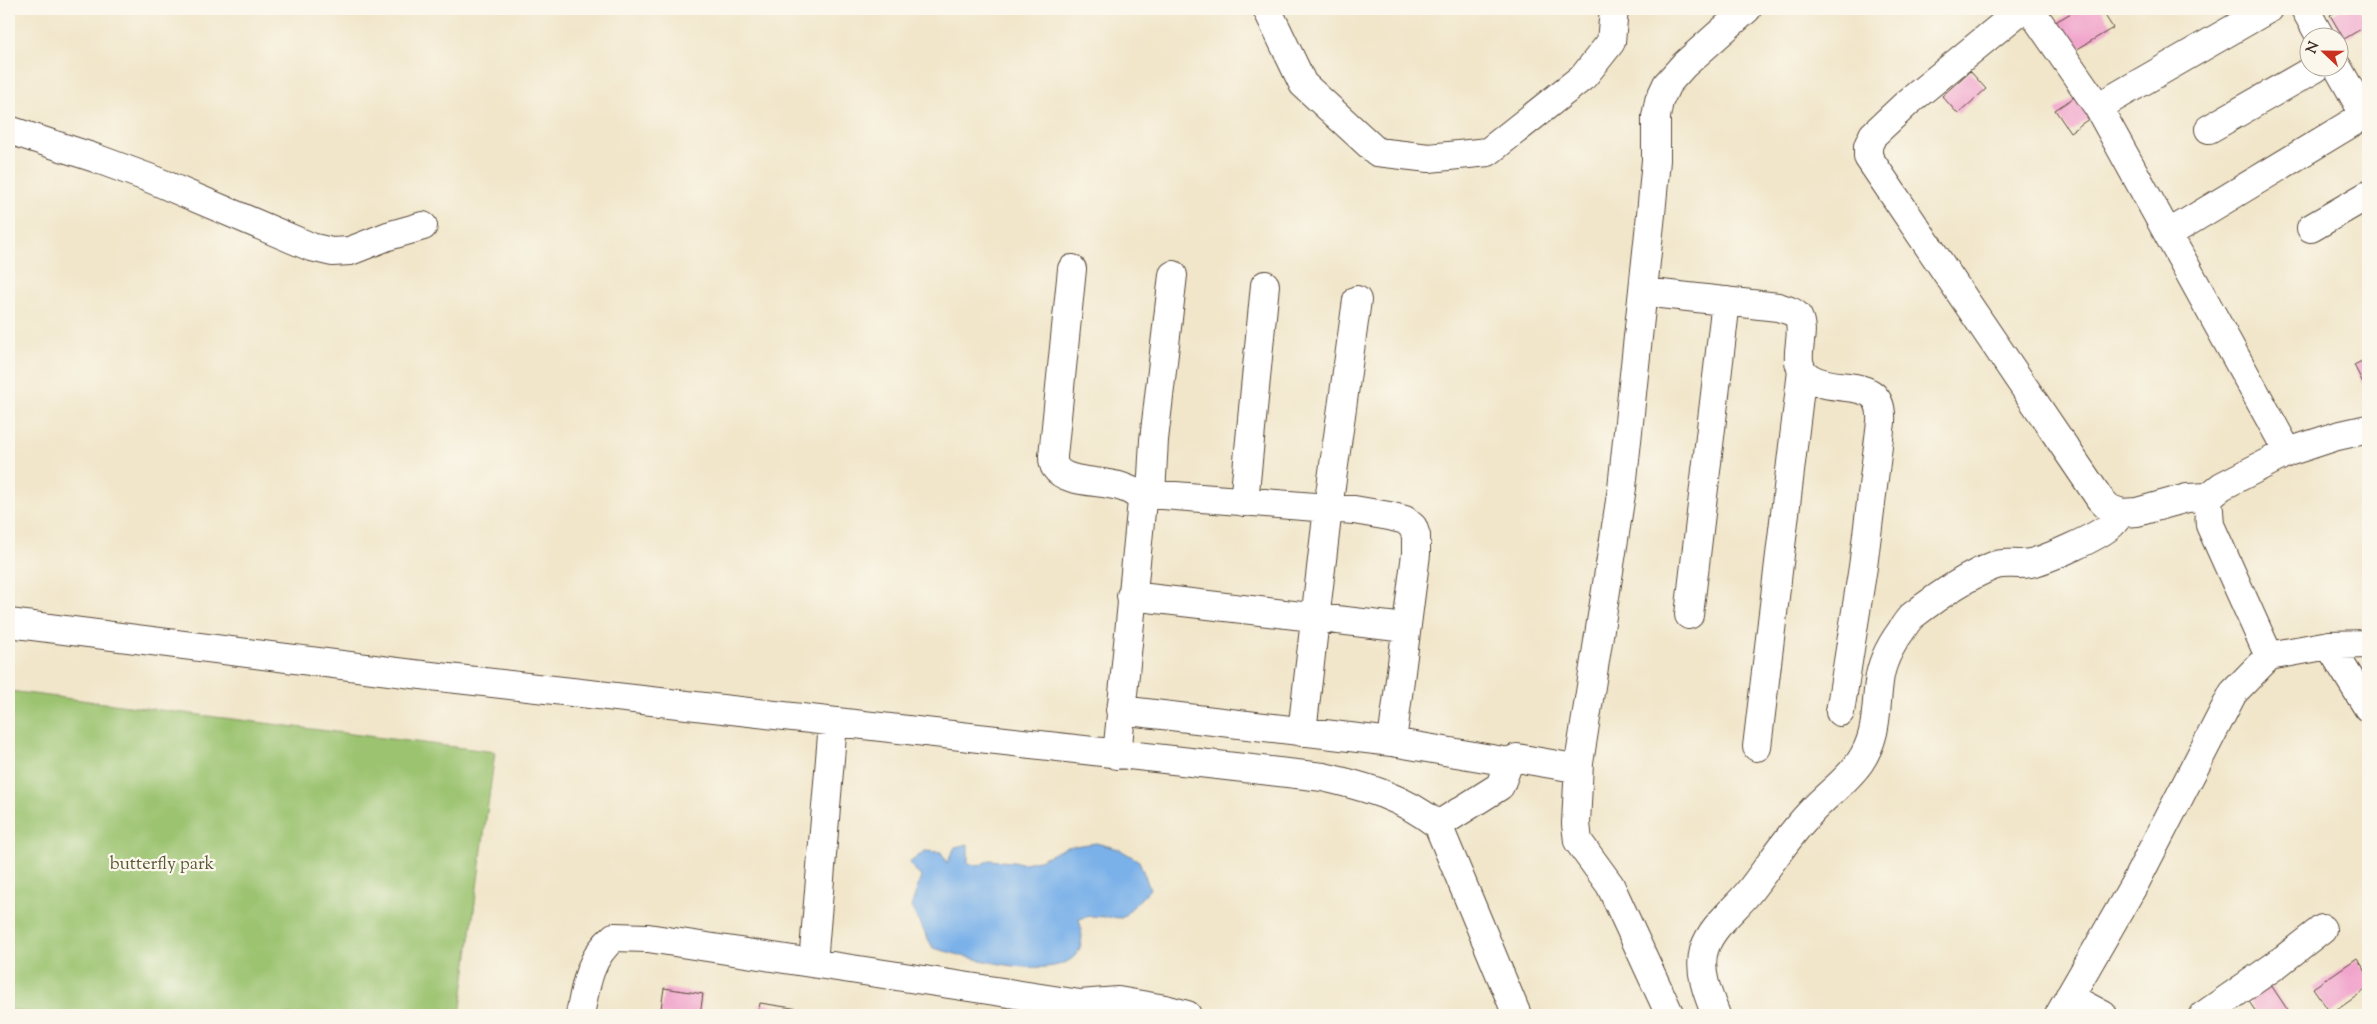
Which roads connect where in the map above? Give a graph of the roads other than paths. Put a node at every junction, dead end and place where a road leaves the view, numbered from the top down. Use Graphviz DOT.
graph roads {
  1 [pos="1267,9"];
  2 [pos="1614,9"];
  3 [pos="1747,9"];
  4 [pos="2022,9"];
  5 [pos="2030,9"];
  6 [pos="2268,9"];
  7 [pos="2304,9"];
  8 [pos="2315,28"];
  9 [pos="2300,77"];
  10 [pos="2344,78"];
  11 [pos="2098,107"];
  12 [pos="2366,114"];
  13 [pos="2209,129"];
  14 [pos="9,130"];
  15 [pos="2368,195"];
  16 [pos="423,226"];
  17 [pos="2311,228"];
  18 [pos="2168,234"];
  19 [pos="1072,269"];
  20 [pos="1173,275"];
  21 [pos="1265,285"];
  22 [pos="1643,292"];
  23 [pos="1357,300"];
  24 [pos="1726,301"];
  25 [pos="1802,371"];
  26 [pos="2368,429"];
  27 [pos="2288,452"];
  28 [pos="1144,494"];
  29 [pos="2208,497"];
  30 [pos="1244,502"];
  31 [pos="1328,508"];
  32 [pos="2121,513"];
  33 [pos="1131,596"];
  34 [pos="1689,615"];
  35 [pos="1316,618"];
  36 [pos="9,624"];
  37 [pos="1406,628"];
  38 [pos="2329,644"];
  39 [pos="2368,644"];
  40 [pos="2269,656"];
  41 [pos="2368,708"];
  42 [pos="1120,710"];
  43 [pos="1840,712"];
  44 [pos="832,723"];
  45 [pos="1302,732"];
  46 [pos="1392,742"];
  47 [pos="1757,747"];
  48 [pos="1117,755"];
  49 [pos="1509,762"];
  50 [pos="1579,763"];
  51 [pos="1438,825"];
  52 [pos="2322,929"];
  53 [pos="813,963"];
  54 [pos="2064,1006"];
  55 [pos="1080,1010"];
  56 [pos="580,1015"];
  57 [pos="1187,1015"];
  58 [pos="1517,1015"];
  59 [pos="1670,1015"];
  60 [pos="1716,1015"];
  61 [pos="2103,1015"];
  62 [pos="2204,1015"];
  1 -- 2 [label="street"];
  3 -- 22 [label="street"];
  4 -- 32 [label="street"];
  5 -- 11 [label="street"];
  6 -- 11 [label="street"];
  7 -- 8 [label="street"];
  9 -- 13 [label="street"];
  10 -- 12 [label="street"];
  11 -- 18 [label="street"];
  12 -- 18 [label="street"];
  14 -- 16 [label="street"];
  15 -- 17 [label="street"];
  18 -- 27 [label="street"];
  19 -- 28 [label="street"];
  20 -- 28 [label="street"];
  21 -- 30 [label="street"];
  22 -- 24 [label="street"];
  22 -- 50 [label="street"];
  23 -- 31 [label="street"];
  24 -- 25 [label="street"];
  24 -- 34 [label="street"];
  25 -- 43 [label="street"];
  25 -- 47 [label="street"];
  26 -- 27 [label="street"];
  27 -- 29 [label="street"];
  28 -- 30 [label="street"];
  28 -- 33 [label="street"];
  29 -- 32 [label="street"];
  29 -- 40 [label="street"];
  30 -- 31 [label="street"];
  31 -- 35 [label="street"];
  31 -- 37 [label="street"];
  32 -- 60 [label="street"];
  33 -- 35 [label="street"];
  33 -- 42 [label="street"];
  35 -- 37 [label="street"];
  35 -- 45 [label="street"];
  36 -- 44 [label="street"];
  37 -- 46 [label="street"];
  38 -- 39 [label="street"];
  38 -- 40 [label="street"];
  38 -- 41 [label="street"];
  40 -- 54 [label="street"];
  42 -- 45 [label="street"];
  42 -- 48 [label="street"];
  44 -- 48 [label="street"];
  44 -- 53 [label="street"];
  45 -- 46 [label="street"];
  46 -- 49 [label="street"];
  48 -- 51 [label="street"];
  49 -- 50 [label="street"];
  49 -- 51 [label="street"];
  50 -- 59 [label="street"];
  51 -- 58 [label="street"];
  52 -- 62 [label="street"];
  53 -- 55 [label="street"];
  53 -- 56 [label="street"];
  54 -- 61 [label="street"];
  55 -- 57 [label="street"];
}
